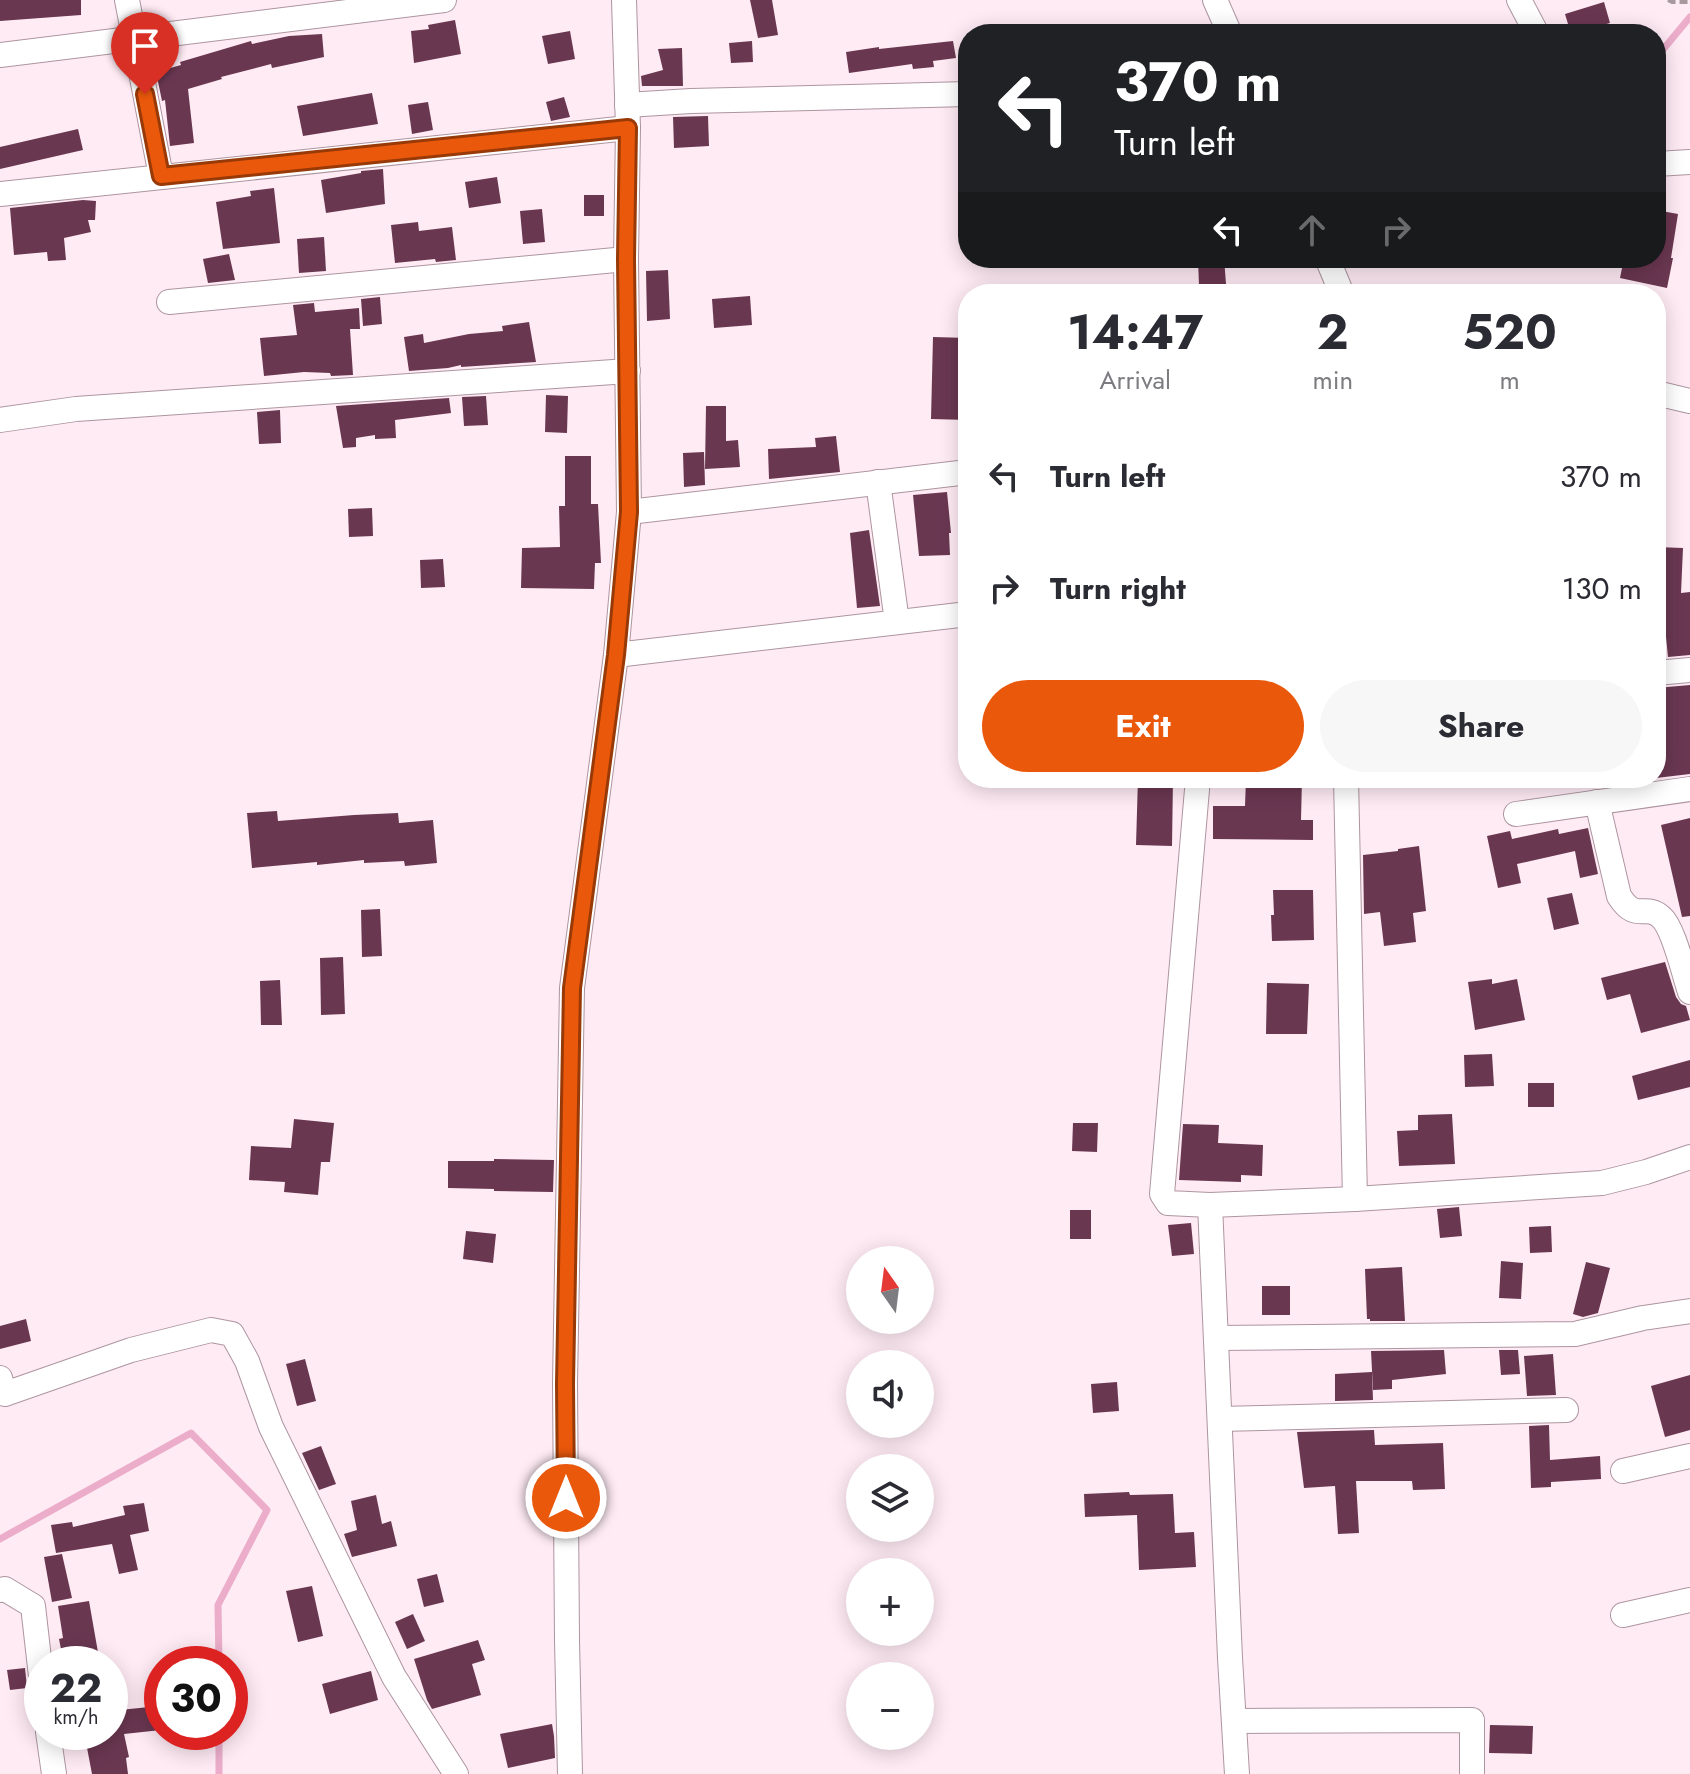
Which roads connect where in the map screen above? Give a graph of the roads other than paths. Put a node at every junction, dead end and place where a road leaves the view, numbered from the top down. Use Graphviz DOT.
graph roads {
  1 [pos="127,0"];
  2 [pos="444,0"];
  3 [pos="624,0"];
  4 [pos="1215,0"];
  5 [pos="1519,0"];
  6 [pos="1226,24"];
  7 [pos="1532,24"];
  8 [pos="134,39"];
  9 [pos="0,55"];
  10 [pos="958,94"];
  11 [pos="627,117"];
  12 [pos="1690,162"];
  13 [pos="1666,163"];
  14 [pos="161,176"];
  15 [pos="0,194"];
  16 [pos="626,259"];
  17 [pos="169,302"];
  18 [pos="628,371"];
  19 [pos="1666,395"];
  20 [pos="1690,401"];
  21 [pos="0,420"];
  22 [pos="958,473"];
  23 [pos="878,482"];
  24 [pos="629,512"];
  25 [pos="958,615"];
  26 [pos="897,622"];
  27 [pos="616,655"];
  28 [pos="1690,670"];
  29 [pos="1666,672"];
  30 [pos="1197,788"];
  31 [pos="1346,788"];
  32 [pos="1690,789"];
  33 [pos="1597,802"];
  34 [pos="1516,814"];
  35 [pos="1690,992"];
  36 [pos="1690,1157"];
  37 [pos="1355,1199"];
  38 [pos="1210,1205"];
  39 [pos="1690,1311"];
  40 [pos="1216,1338"];
  41 [pos="2,1391"];
  42 [pos="1566,1410"];
  43 [pos="1220,1419"];
  44 [pos="1690,1456"];
  45 [pos="1623,1471"];
  46 [pos="0,1590"];
  47 [pos="1690,1600"];
  48 [pos="1623,1615"];
  49 [pos="38,1646"];
  50 [pos="1234,1721"];
  51 [pos="51,1750"];
  52 [pos="54,1774"];
  53 [pos="456,1774"];
  54 [pos="570,1774"];
  55 [pos="1237,1774"];
  56 [pos="1472,1774"];
  1 -- 8 [label="street"];
  2 -- 8 [label="street"];
  3 -- 11 [label="street"];
  4 -- 6 [label="street"];
  5 -- 7 [label="street"];
  8 -- 9 [label="street"];
  8 -- 14 [label="street"];
  10 -- 11 [label="street"];
  11 -- 14 [label="street"];
  11 -- 16 [label="street"];
  12 -- 13 [label="street"];
  14 -- 15 [label="street"];
  16 -- 17 [label="street"];
  16 -- 18 [label="street"];
  18 -- 21 [label="street"];
  18 -- 24 [label="street"];
  19 -- 20 [label="street"];
  22 -- 23 [label="street"];
  23 -- 24 [label="street"];
  23 -- 26 [label="street"];
  24 -- 27 [label="street"];
  25 -- 26 [label="street"];
  26 -- 27 [label="street"];
  27 -- 54 [label="street"];
  28 -- 29 [label="street"];
  30 -- 38 [label="street"];
  31 -- 37 [label="street"];
  32 -- 33 [label="street"];
  33 -- 34 [label="street"];
  33 -- 35 [label="street"];
  36 -- 37 [label="street"];
  37 -- 38 [label="street"];
  38 -- 40 [label="street"];
  39 -- 40 [label="street"];
  40 -- 43 [label="street"];
  41 -- 53 [label="street"];
  42 -- 43 [label="street"];
  43 -- 50 [label="street"];
  44 -- 45 [label="street"];
  46 -- 49 [label="street"];
  47 -- 48 [label="street"];
  50 -- 55 [label="street"];
  50 -- 56 [label="street"];
  51 -- 52 [label="street"];
}
